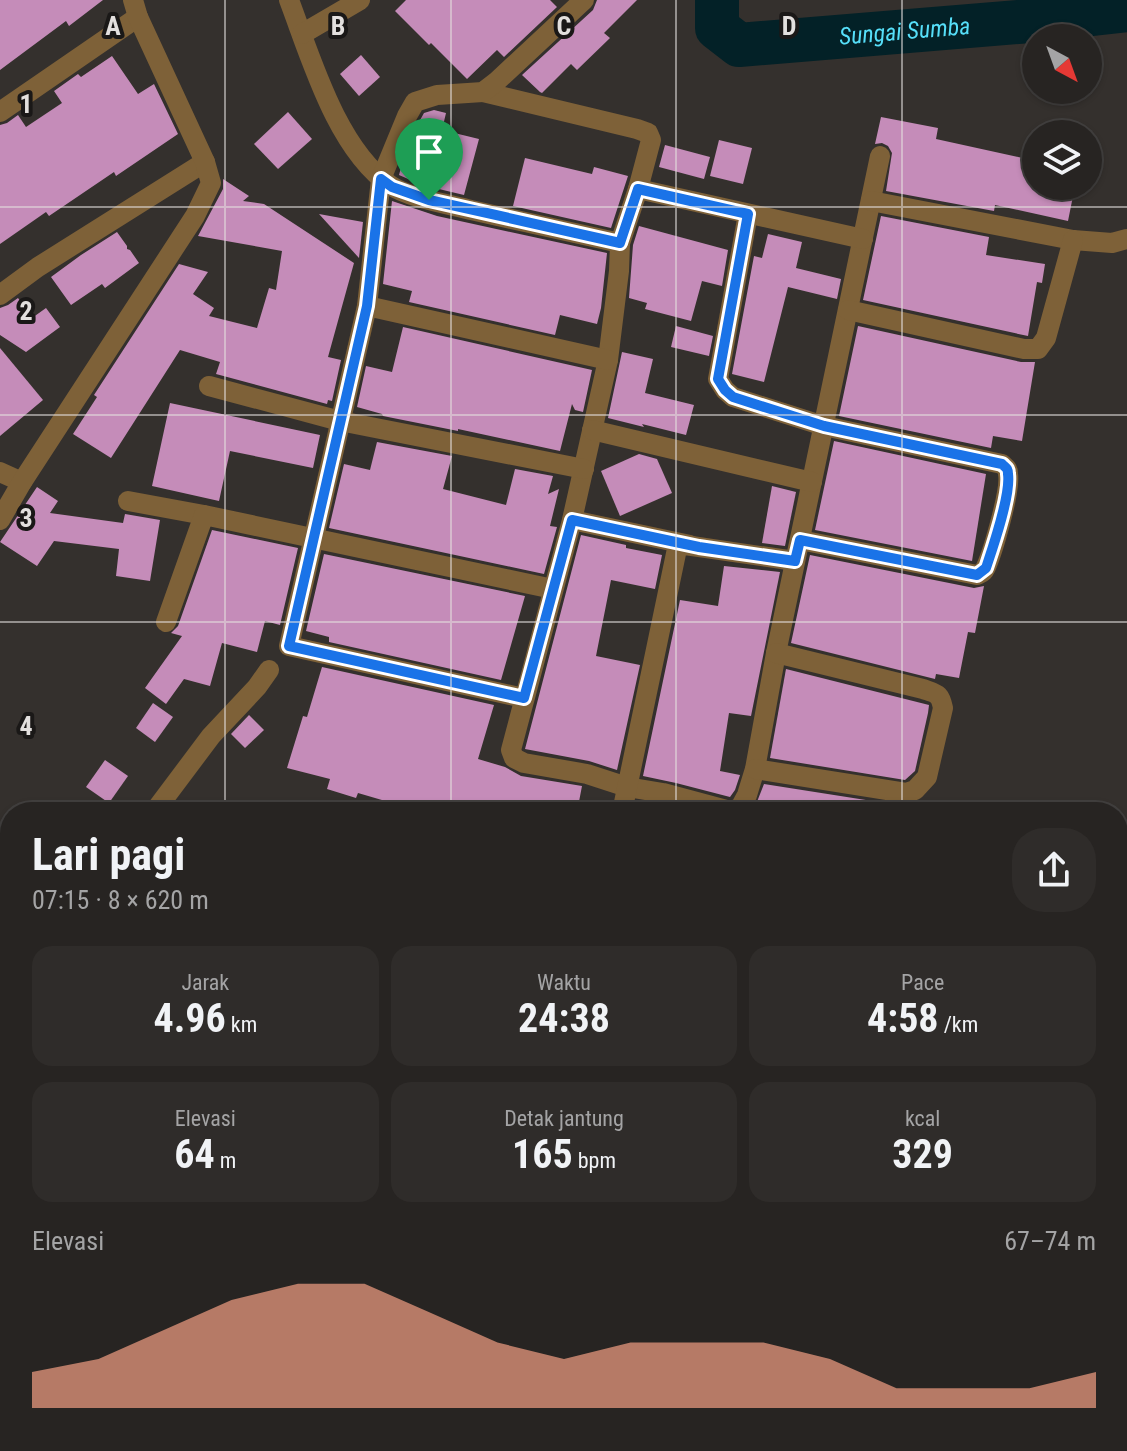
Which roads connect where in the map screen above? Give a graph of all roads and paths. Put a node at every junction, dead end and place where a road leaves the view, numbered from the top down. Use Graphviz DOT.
graph roads {
  1 [pos="289,0"];
  2 [pos="360,0"];
  3 [pos="584,0"];
  4 [pos="136,8"];
  5 [pos="302,34"];
  6 [pos="483,92"];
  7 [pos="0,112"];
  8 [pos="880,156"];
  9 [pos="205,162"];
  10 [pos="381,179"];
  11 [pos="638,189"];
  12 [pos="871,201"];
  13 [pos="748,214"];
  14 [pos="863,239"];
  15 [pos="1127,239"];
  16 [pos="1073,240"];
  17 [pos="620,243"];
  18 [pos="0,295"];
  19 [pos="367,306"];
  20 [pos="848,310"];
  21 [pos="608,360"];
  22 [pos="209,386"];
  23 [pos="340,421"];
  24 [pos="824,426"];
  25 [pos="592,430"];
  26 [pos="584,469"];
  27 [pos="0,472"];
  28 [pos="22,482"];
  29 [pos="812,482"];
  30 [pos="128,501"];
  31 [pos="204,515"];
  32 [pos="0,520"];
  33 [pos="572,520"];
  34 [pos="313,538"];
  35 [pos="800,540"];
  36 [pos="699,547"];
  37 [pos="795,561"];
  38 [pos="553,589"];
  39 [pos="166,622"];
  40 [pos="776,653"];
  41 [pos="269,670"];
  42 [pos="524,698"];
  43 [pos="755,769"];
  44 [pos="627,787"];
  45 [pos="162,802"];
  46 [pos="624,802"];
  47 [pos="659,802"];
  48 [pos="743,802"];
  1 -- 5 [label="street"];
  2 -- 5 [label="street"];
  3 -- 6 [label="street"];
  4 -- 7 [label="street"];
  4 -- 9 [label="street"];
  5 -- 10 [label="street"];
  6 -- 10 [label="street"];
  6 -- 11 [label="street"];
  8 -- 12 [label="street"];
  9 -- 18 [label="street"];
  9 -- 28 [label="street"];
  10 -- 17 [label="street"];
  10 -- 19 [label="street"];
  11 -- 13 [label="street"];
  11 -- 17 [label="street"];
  12 -- 14 [label="street"];
  12 -- 16 [label="street"];
  13 -- 14 [label="street"];
  13 -- 24 [label="street"];
  14 -- 20 [label="street"];
  15 -- 16 [label="street"];
  16 -- 20 [label="street"];
  17 -- 21 [label="street"];
  19 -- 21 [label="street"];
  19 -- 23 [label="street"];
  20 -- 24 [label="street"];
  21 -- 25 [label="street"];
  22 -- 23 [label="street"];
  23 -- 26 [label="street"];
  23 -- 34 [label="street"];
  24 -- 29 [label="street"];
  24 -- 35 [label="street"];
  25 -- 26 [label="street"];
  25 -- 29 [label="street"];
  26 -- 33 [label="street"];
  27 -- 28 [label="street"];
  28 -- 32 [label="street"];
  29 -- 35 [label="street"];
  30 -- 31 [label="street"];
  31 -- 34 [label="street"];
  31 -- 39 [label="street"];
  33 -- 36 [label="street"];
  33 -- 38 [label="street"];
  34 -- 38 [label="street"];
  34 -- 42 [label="street"];
  35 -- 37 [label="street"];
  36 -- 37 [label="street"];
  36 -- 44 [label="street"];
  37 -- 40 [label="street"];
  38 -- 42 [label="street"];
  40 -- 43 [label="street"];
  40 -- 43 [label="street"];
  41 -- 45 [label="street"];
  42 -- 44 [label="street"];
  43 -- 48 [label="street"];
  44 -- 46 [label="street"];
  44 -- 47 [label="street"];
}
